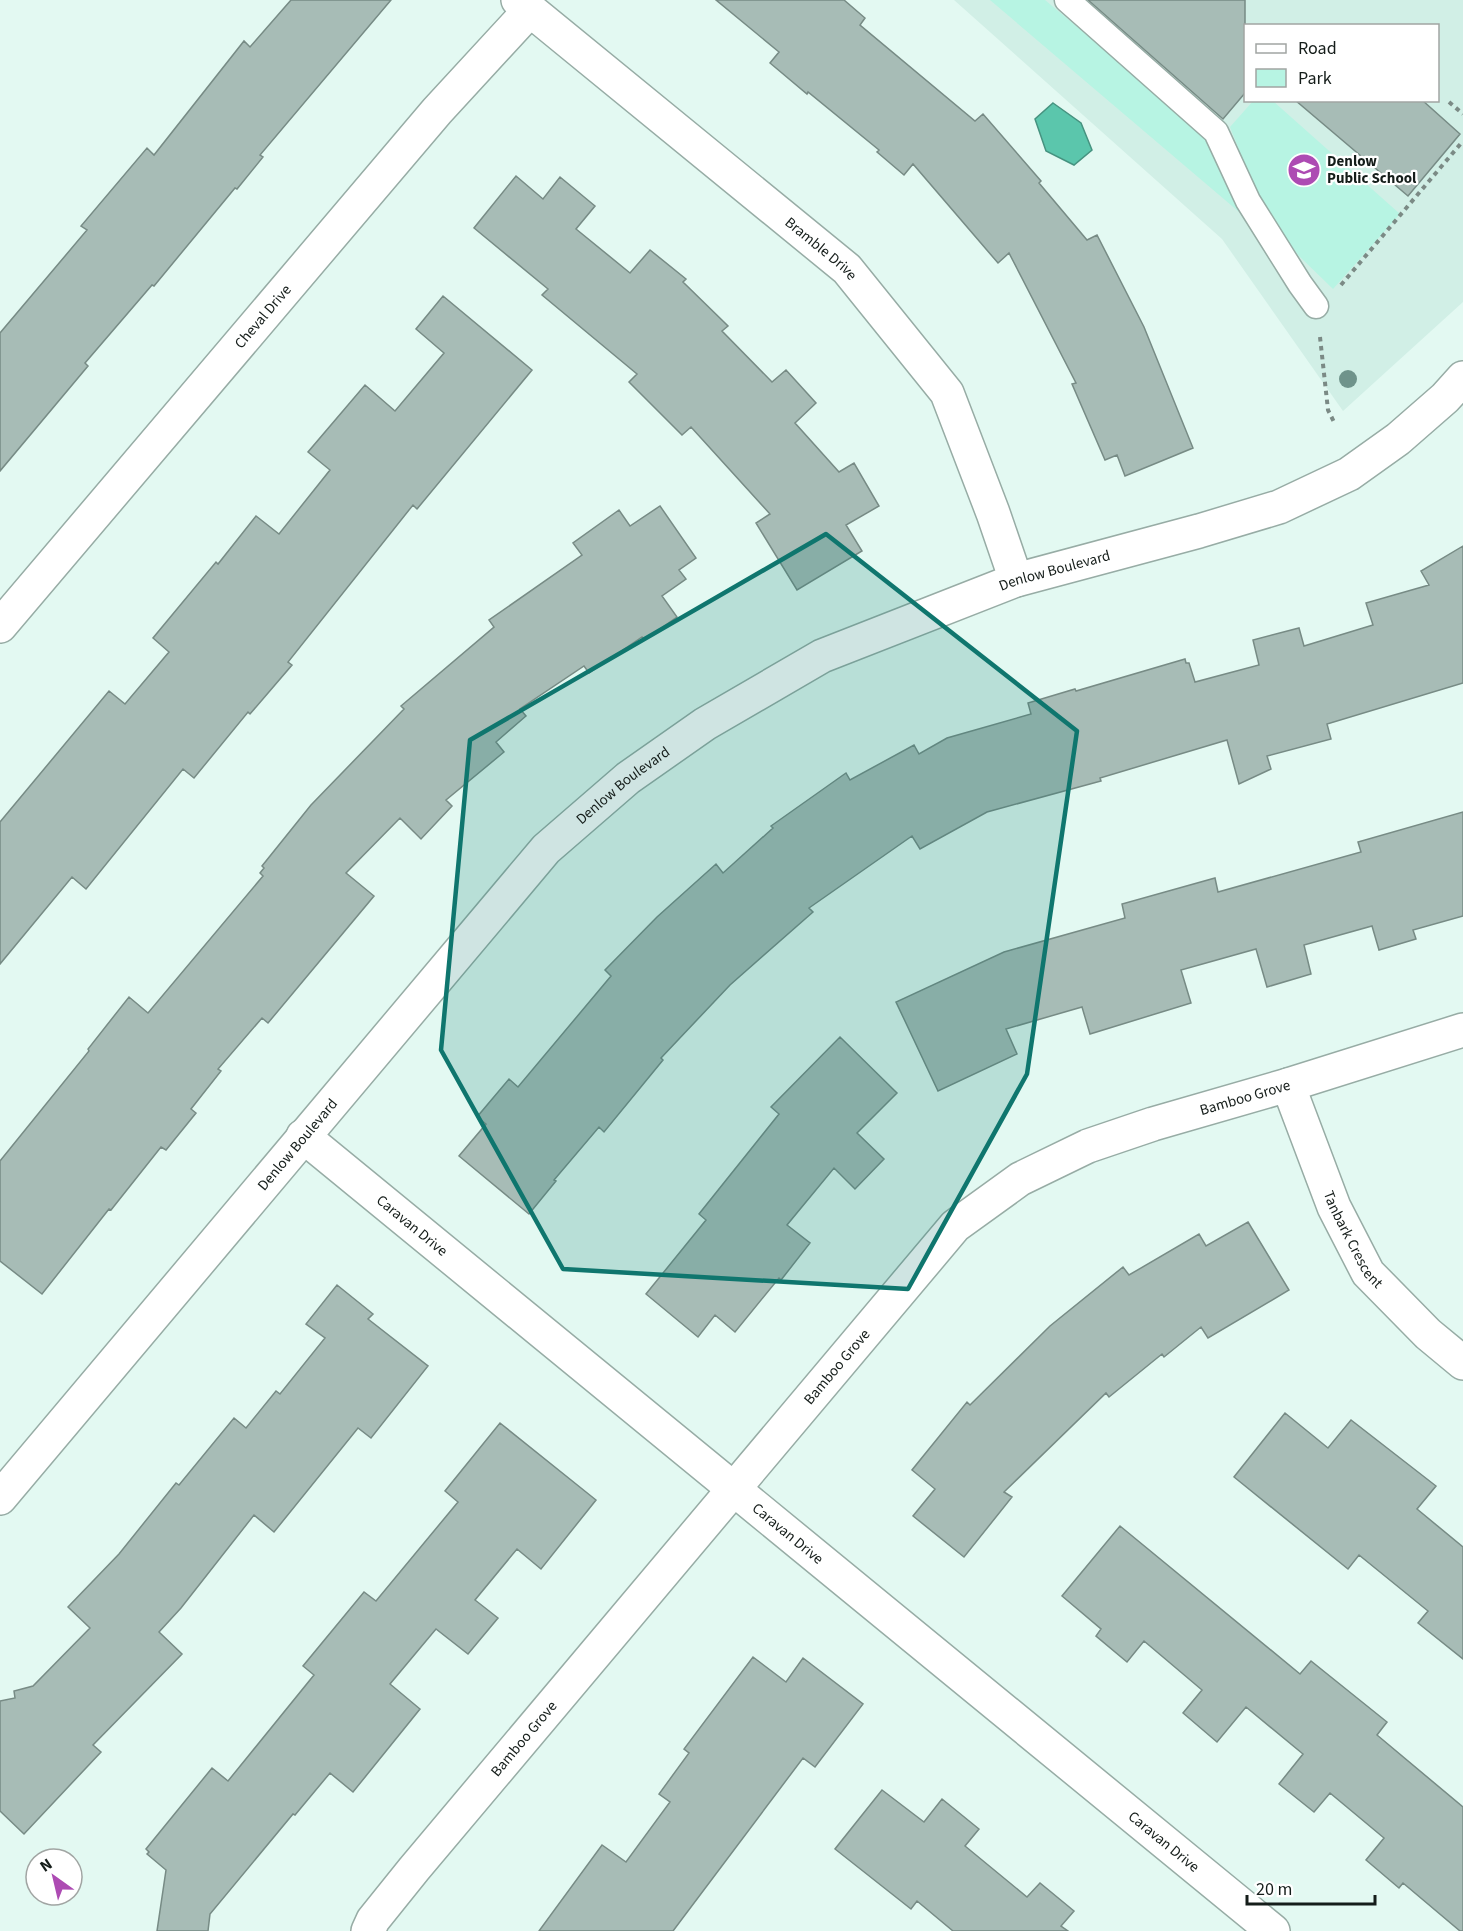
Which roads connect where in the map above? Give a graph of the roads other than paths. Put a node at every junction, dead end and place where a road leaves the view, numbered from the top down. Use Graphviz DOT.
graph roads {
  1 [pos="1067,0"];
  2 [pos="524,5"];
  3 [pos="1316,306"];
  4 [pos="1463,378"];
  5 [pos="1016,580"];
  6 [pos="0,626"];
  7 [pos="1463,1030"];
  8 [pos="1288,1085"];
  9 [pos="303,1136"];
  10 [pos="1463,1363"];
  11 [pos="734,1490"];
  12 [pos="0,1498"];
  13 [pos="368,1931"];
  14 [pos="1273,1931"];
  1 -- 3 [label="lane"];
  2 -- 5 [label="street, Bramble Drive"];
  2 -- 6 [label="street, Cheval Drive"];
  4 -- 5 [label="street, Denlow Boulevard"];
  5 -- 9 [label="street, Denlow Boulevard"];
  7 -- 8 [label="street, Bamboo Grove"];
  8 -- 10 [label="street, Tanbark Crescent"];
  8 -- 11 [label="street, Bamboo Grove"];
  9 -- 11 [label="street, Caravan Drive"];
  9 -- 12 [label="street, Denlow Boulevard"];
  11 -- 13 [label="street, Bamboo Grove"];
  11 -- 14 [label="street, Caravan Drive"];
}
